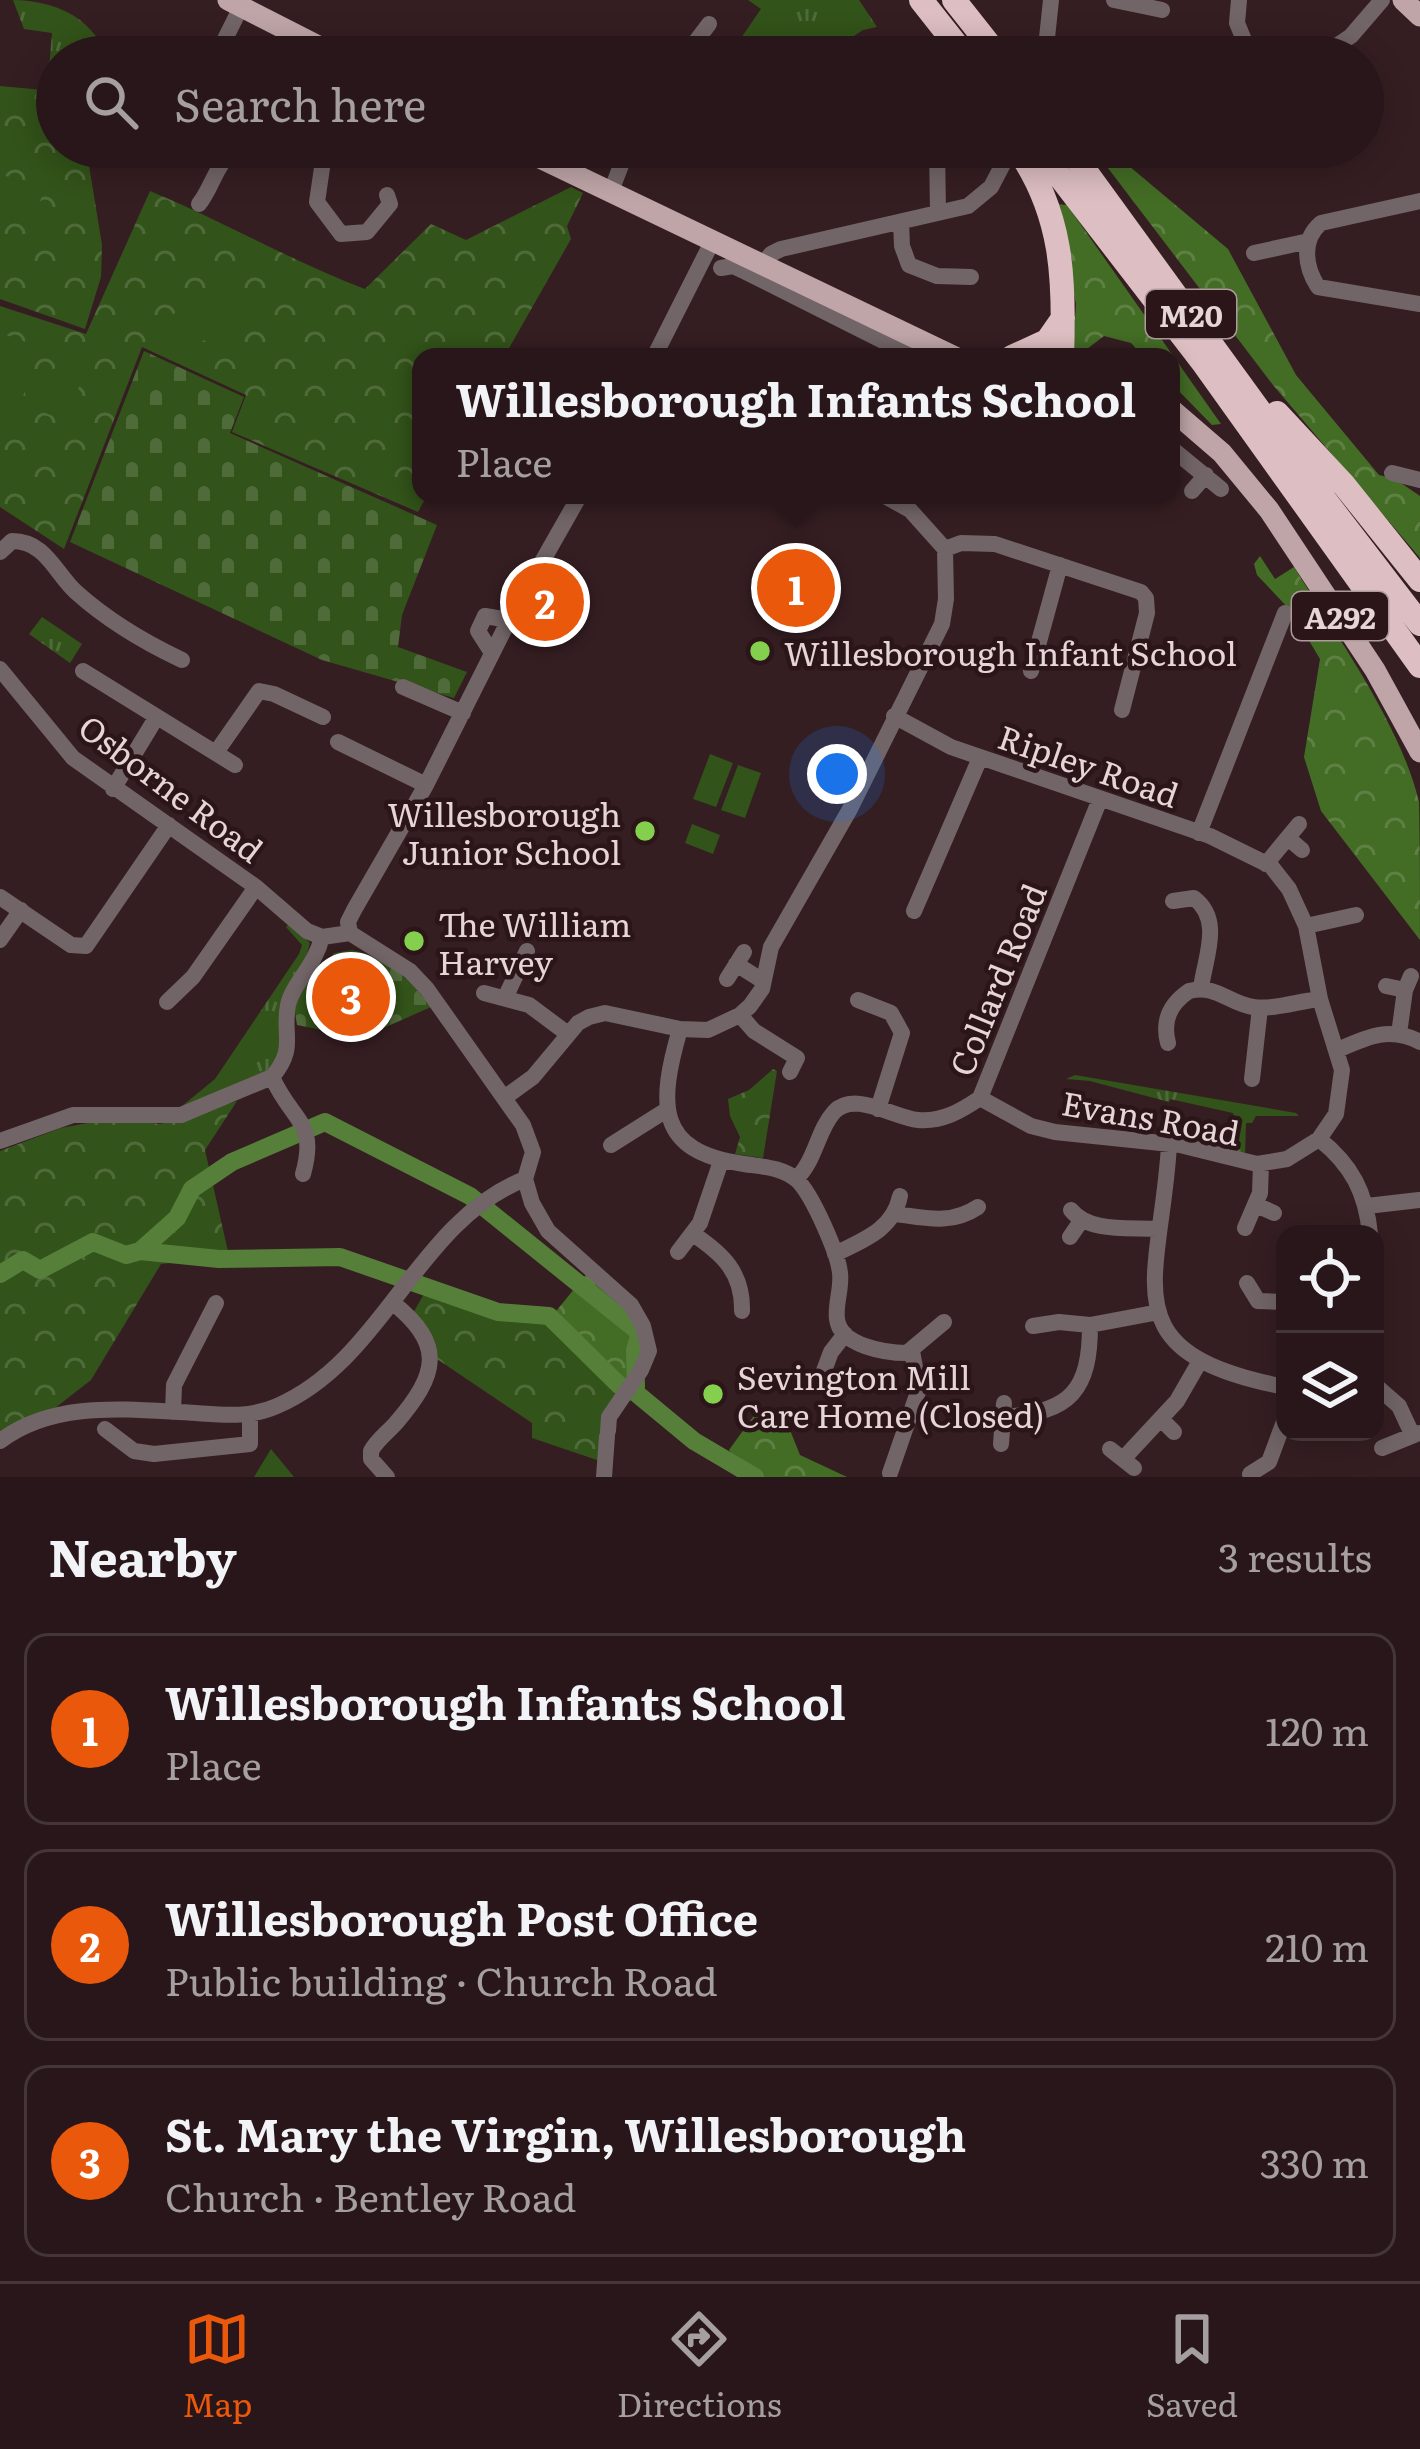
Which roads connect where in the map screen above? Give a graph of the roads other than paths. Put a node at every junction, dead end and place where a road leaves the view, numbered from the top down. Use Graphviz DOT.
graph roads {
  1 [pos="908,0"];
  2 [pos="921,0"];
  3 [pos="954,0"];
  4 [pos="1051,0"];
  5 [pos="1062,0"];
  6 [pos="1114,0"];
  7 [pos="1239,0"];
  8 [pos="1382,0"];
  9 [pos="1403,0"];
  10 [pos="234,4"];
  11 [pos="1162,10"];
  12 [pos="1420,16"];
  13 [pos="709,24"];
  14 [pos="224,36"];
  15 [pos="298,36"];
  16 [pos="700,36"];
  17 [pos="935,36"];
  18 [pos="949,36"];
  19 [pos="982,36"];
  20 [pos="1047,36"];
  21 [pos="1243,36"];
  22 [pos="1351,36"];
  23 [pos="219,168"];
  24 [pos="322,168"];
  25 [pos="559,168"];
  26 [pos="620,168"];
  27 [pos="937,168"];
  28 [pos="1006,168"];
  29 [pos="1031,168"];
  30 [pos="1038,168"];
  31 [pos="1084,168"];
  32 [pos="610,194"];
  33 [pos="1420,201"];
  34 [pos="392,202"];
  35 [pos="199,204"];
  36 [pos="938,212"];
  37 [pos="901,222"];
  38 [pos="1309,241"];
  39 [pos="712,242"];
  40 [pos="1254,253"];
  41 [pos="762,265"];
  42 [pos="721,268"];
  43 [pos="971,277"];
  44 [pos="806,295"];
  45 [pos="1420,304"];
  46 [pos="1064,315"];
  47 [pos="1207,336"];
  48 [pos="659,348"];
  49 [pos="899,348"];
  50 [pos="933,348"];
  51 [pos="1032,348"];
  52 [pos="1062,348"];
  53 [pos="1180,418"];
  54 [pos="1180,455"];
  55 [pos="1392,473"];
  56 [pos="1206,475"];
  57 [pos="1420,480"];
  58 [pos="1221,489"];
  59 [pos="1192,491"];
  60 [pos="575,504"];
  61 [pos="899,504"];
  62 [pos="945,549"];
  63 [pos="0,552"];
  64 [pos="1060,565"];
  65 [pos="1420,580"];
  66 [pos="1420,624"];
  67 [pos="1286,626"];
  68 [pos="173,650"];
  69 [pos="1420,666"];
  70 [pos="83,671"];
  71 [pos="1031,671"];
  72 [pos="1,674"];
  73 [pos="403,687"];
  74 [pos="1123,710"];
  75 [pos="463,713"];
  76 [pos="894,716"];
  77 [pos="323,717"];
  78 [pos="156,718"];
  79 [pos="338,742"];
  80 [pos="217,751"];
  81 [pos="1420,752"];
  82 [pos="980,758"];
  83 [pos="235,765"];
  84 [pos="426,785"];
  85 [pos="113,789"];
  86 [pos="1100,799"];
  87 [pos="169,826"];
  88 [pos="1199,833"];
  89 [pos="1297,837"];
  90 [pos="1266,864"];
  91 [pos="256,887"];
  92 [pos="0,897"];
  93 [pos="1174,901"];
  94 [pos="21,910"];
  95 [pos="914,911"];
  96 [pos="1346,923"];
  97 [pos="1306,926"];
  98 [pos="350,933"];
  99 [pos="322,937"];
  100 [pos="0,940"];
  101 [pos="527,951"];
  102 [pos="736,965"];
  103 [pos="763,981"];
  104 [pos="1401,984"];
  105 [pos="1201,988"];
  106 [pos="484,993"];
  107 [pos="506,996"];
  108 [pos="1320,999"];
  109 [pos="194,1004"];
  110 [pos="862,1007"];
  111 [pos="1260,1008"];
  112 [pos="740,1016"];
  113 [pos="680,1029"];
  114 [pos="1161,1031"];
  115 [pos="568,1034"];
  116 [pos="1400,1034"];
  117 [pos="1420,1042"];
  118 [pos="1338,1050"];
  119 [pos="1245,1071"];
  120 [pos="790,1072"];
  121 [pos="272,1077"];
  122 [pos="504,1098"];
  123 [pos="980,1098"];
  124 [pos="668,1109"];
  125 [pos="878,1109"];
  126 [pos="1319,1139"];
  127 [pos="0,1141"];
  128 [pos="611,1145"];
  129 [pos="1169,1145"];
  130 [pos="721,1161"];
  131 [pos="1261,1164"];
  132 [pos="303,1174"];
  133 [pos="525,1179"];
  134 [pos="796,1179"];
  135 [pos="1410,1195"];
  136 [pos="1256,1205"];
  137 [pos="1367,1206"];
  138 [pos="1274,1213"];
  139 [pos="971,1217"];
  140 [pos="1369,1225"];
  141 [pos="1245,1228"];
  142 [pos="1156,1229"];
  143 [pos="693,1234"];
  144 [pos="1070,1237"];
  145 [pos="678,1252"];
  146 [pos="835,1254"];
  147 [pos="1247,1283"];
  148 [pos="747,1298"];
  149 [pos="393,1303"];
  150 [pos="1276,1304"];
  151 [pos="206,1310"];
  152 [pos="1159,1312"];
  153 [pos="944,1322"];
  154 [pos="1090,1325"];
  155 [pos="1033,1327"];
  156 [pos="844,1334"];
  157 [pos="912,1351"];
  158 [pos="1200,1360"];
  159 [pos="819,1384"];
  160 [pos="1276,1386"];
  161 [pos="1384,1393"];
  162 [pos="173,1412"];
  163 [pos="250,1415"];
  164 [pos="114,1429"];
  165 [pos="1416,1433"];
  166 [pos="0,1441"];
  167 [pos="1277,1441"];
  168 [pos="1001,1444"];
  169 [pos="1382,1448"];
  170 [pos="1122,1458"];
  171 [pos="888,1463"];
  172 [pos="1248,1472"];
  173 [pos="387,1477"];
  174 [pos="604,1477"];
  1 -- 17 [label="highway"];
  2 -- 18 [label="highway"];
  3 -- 19 [label="highway"];
  4 -- 5 [label="street"];
  4 -- 20 [label="street"];
  6 -- 11 [label="street"];
  7 -- 21 [label="street"];
  8 -- 22 [label="street"];
  9 -- 12 [label="main road"];
  10 -- 14 [label="street"];
  10 -- 15 [label="main road"];
  13 -- 16 [label="street"];
  23 -- 35 [label="street"];
  24 -- 34 [label="street"];
  25 -- 32 [label="main road"];
  26 -- 32 [label="street"];
  27 -- 36 [label="street"];
  28 -- 36 [label="street"];
  29 -- 46 [label="highway"];
  30 -- 69 [label="highway, M20"];
  31 -- 47 [label="highway, M20"];
  32 -- 39 [label="main road"];
  33 -- 38 [label="street"];
  36 -- 37 [label="street"];
  37 -- 41 [label="street"];
  37 -- 43 [label="street"];
  38 -- 40 [label="street"];
  38 -- 45 [label="street"];
  39 -- 41 [label="main road"];
  39 -- 48 [label="street"];
  41 -- 44 [label="main road"];
  42 -- 44 [label="street"];
  44 -- 49 [label="street"];
  44 -- 50 [label="main road"];
  46 -- 51 [label="highway"];
  46 -- 52 [label="highway"];
  47 -- 65 [label="highway, M20"];
  47 -- 66 [label="highway, M20"];
  53 -- 81 [label="main road, A292"];
  54 -- 56 [label="street"];
  55 -- 57 [label="street"];
  56 -- 58 [label="street"];
  56 -- 59 [label="street"];
  60 -- 75 [label="street"];
  61 -- 62 [label="street"];
  62 -- 64 [label="street"];
  62 -- 76 [label="street"];
  63 -- 68 [label="street"];
  64 -- 71 [label="street"];
  64 -- 74 [label="street"];
  67 -- 88 [label="street"];
  70 -- 78 [label="street, Osborne Road"];
  72 -- 85 [label="street, Osborne Road"];
  73 -- 75 [label="street"];
  75 -- 84 [label="street"];
  76 -- 82 [label="street, Ripley Road"];
  76 -- 103 [label="street"];
  77 -- 80 [label="street"];
  78 -- 80 [label="street, Osborne Road"];
  78 -- 85 [label="street"];
  79 -- 84 [label="street"];
  80 -- 83 [label="street, Osborne Road"];
  82 -- 86 [label="street, Ripley Road"];
  82 -- 95 [label="street"];
  84 -- 98 [label="street"];
  85 -- 87 [label="street, Osborne Road"];
  86 -- 88 [label="street, Ripley Road"];
  86 -- 123 [label="street, Collard Road"];
  87 -- 91 [label="street, Osborne Road"];
  87 -- 94 [label="street"];
  88 -- 90 [label="street, Ripley Road"];
  89 -- 90 [label="street"];
  90 -- 97 [label="street"];
  91 -- 99 [label="street, Osborne Road"];
  91 -- 109 [label="street"];
  92 -- 94 [label="street"];
  93 -- 105 [label="street"];
  94 -- 100 [label="street"];
  96 -- 97 [label="street"];
  97 -- 108 [label="street"];
  98 -- 99 [label="street"];
  98 -- 122 [label="street"];
  99 -- 121 [label="street"];
  101 -- 107 [label="street"];
  102 -- 103 [label="street"];
  103 -- 112 [label="street"];
  104 -- 116 [label="street"];
  105 -- 111 [label="street"];
  105 -- 114 [label="street"];
  106 -- 107 [label="street"];
  107 -- 115 [label="street"];
  108 -- 111 [label="street"];
  108 -- 118 [label="street"];
  110 -- 125 [label="street"];
  111 -- 119 [label="street"];
  112 -- 113 [label="street"];
  112 -- 120 [label="street"];
  113 -- 115 [label="street"];
  113 -- 124 [label="street"];
  115 -- 122 [label="street"];
  116 -- 117 [label="street"];
  116 -- 118 [label="street"];
  118 -- 126 [label="street"];
  121 -- 127 [label="street"];
  121 -- 132 [label="street"];
  122 -- 133 [label="street"];
  123 -- 125 [label="street, Collard Road"];
  123 -- 129 [label="street, Evans Road"];
  124 -- 128 [label="street"];
  124 -- 130 [label="street"];
  125 -- 134 [label="street, Collard Road"];
  126 -- 131 [label="street, Evans Road"];
  126 -- 137 [label="street"];
  129 -- 131 [label="street, Evans Road"];
  129 -- 142 [label="street"];
  130 -- 134 [label="street"];
  130 -- 143 [label="street"];
  131 -- 136 [label="street, Evans Road"];
  133 -- 149 [label="street"];
  133 -- 174 [label="street"];
  134 -- 146 [label="street"];
  135 -- 137 [label="street"];
  136 -- 138 [label="street"];
  136 -- 141 [label="street, Evans Road"];
  137 -- 140 [label="street"];
  139 -- 146 [label="street"];
  142 -- 144 [label="street"];
  142 -- 152 [label="street"];
  143 -- 145 [label="street"];
  143 -- 148 [label="street"];
  146 -- 156 [label="street"];
  147 -- 150 [label="street"];
  149 -- 163 [label="street"];
  149 -- 173 [label="street"];
  151 -- 162 [label="street"];
  152 -- 154 [label="street"];
  152 -- 158 [label="street"];
  153 -- 157 [label="street"];
  154 -- 155 [label="street"];
  154 -- 168 [label="street"];
  156 -- 157 [label="street"];
  156 -- 159 [label="street"];
  157 -- 171 [label="street"];
  158 -- 160 [label="street"];
  158 -- 170 [label="street"];
  161 -- 165 [label="street"];
  162 -- 163 [label="street"];
  162 -- 166 [label="street"];
  163 -- 164 [label="street"];
  165 -- 169 [label="street"];
  167 -- 172 [label="street"];
}
